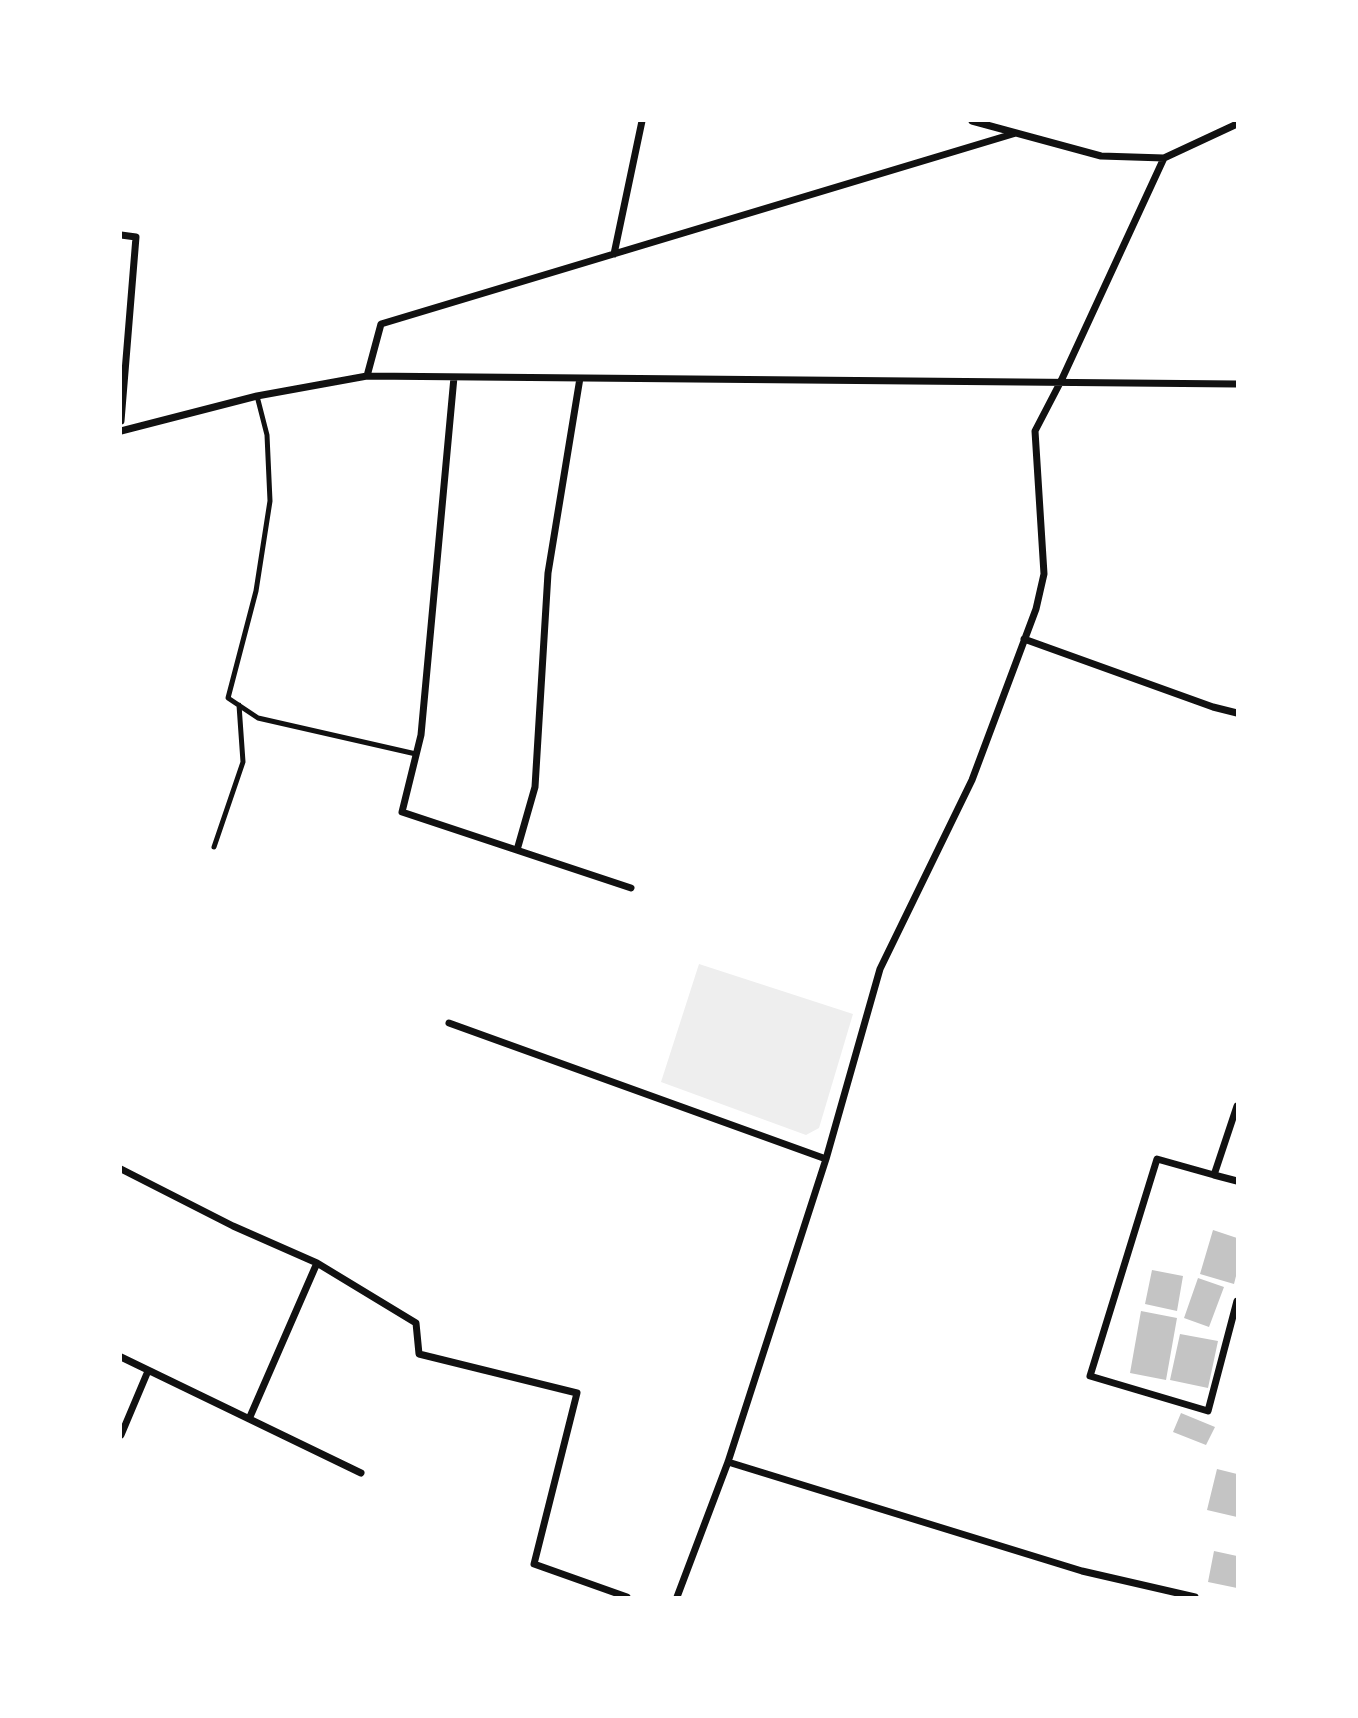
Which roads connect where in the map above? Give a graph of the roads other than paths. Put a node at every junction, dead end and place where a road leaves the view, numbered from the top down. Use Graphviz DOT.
graph roads {
  1 [pos="642,121"];
  2 [pos="972,121"];
  3 [pos="1237,124"];
  4 [pos="1016,133"];
  5 [pos="1164,158"];
  6 [pos="121,236"];
  7 [pos="614,254"];
  8 [pos="367,376"];
  9 [pos="454,377"];
  10 [pos="580,378"];
  11 [pos="1061,381"];
  12 [pos="1237,384"];
  13 [pos="257,396"];
  14 [pos="121,421"];
  15 [pos="121,431"];
  16 [pos="1024,639"];
  17 [pos="239,705"];
  18 [pos="1237,713"];
  19 [pos="416,754"];
  20 [pos="214,847"];
  21 [pos="517,850"];
  22 [pos="631,888"];
  23 [pos="449,1023"];
  24 [pos="1237,1106"];
  25 [pos="826,1159"];
  26 [pos="121,1169"];
  27 [pos="1214,1175"];
  28 [pos="1237,1181"];
  29 [pos="317,1263"];
  30 [pos="1237,1301"];
  31 [pos="121,1357"];
  32 [pos="148,1371"];
  33 [pos="249,1419"];
  34 [pos="121,1435"];
  35 [pos="728,1462"];
  36 [pos="361,1473"];
  37 [pos="627,1597"];
  38 [pos="677,1597"];
  39 [pos="1195,1597"];
  1 -- 7 [label="street"];
  2 -- 4 [label="street"];
  3 -- 5 [label="street"];
  4 -- 5 [label="street"];
  4 -- 7 [label="street"];
  5 -- 11 [label="street"];
  6 -- 14 [label="street"];
  7 -- 8 [label="street"];
  8 -- 9 [label="street"];
  8 -- 13 [label="street"];
  9 -- 10 [label="street"];
  9 -- 19 [label="street"];
  10 -- 11 [label="street"];
  10 -- 21 [label="street"];
  11 -- 12 [label="street"];
  11 -- 16 [label="street"];
  13 -- 15 [label="street"];
  13 -- 17 [label="lane"];
  16 -- 18 [label="street"];
  16 -- 25 [label="street"];
  17 -- 19 [label="lane"];
  17 -- 20 [label="lane"];
  19 -- 21 [label="street"];
  21 -- 22 [label="street"];
  23 -- 25 [label="street"];
  24 -- 27 [label="street"];
  25 -- 35 [label="street"];
  26 -- 29 [label="street"];
  27 -- 28 [label="street"];
  27 -- 30 [label="street"];
  29 -- 33 [label="street"];
  29 -- 37 [label="street"];
  31 -- 32 [label="street"];
  32 -- 33 [label="street"];
  32 -- 34 [label="street"];
  33 -- 36 [label="street"];
  35 -- 38 [label="street"];
  35 -- 39 [label="street"];
}
